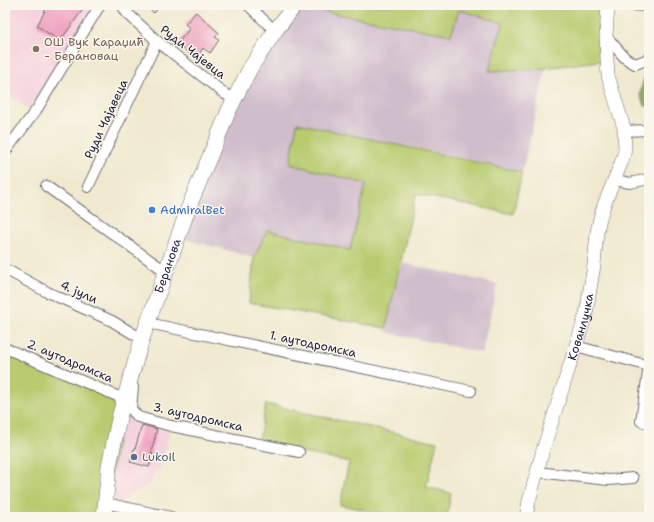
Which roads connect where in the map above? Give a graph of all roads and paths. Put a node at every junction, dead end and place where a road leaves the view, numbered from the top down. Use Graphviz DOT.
graph roads {
  1 [pos="100,5"];
  2 [pos="122,5"];
  3 [pos="248,5"];
  4 [pos="295,5"];
  5 [pos="608,5"];
  6 [pos="627,5"];
  7 [pos="647,6"];
  8 [pos="275,31"];
  9 [pos="606,36"];
  10 [pos="157,42"];
  11 [pos="649,59"];
  12 [pos="234,99"];
  13 [pos="649,130"];
  14 [pos="624,131"];
  15 [pos="5,152"];
  16 [pos="649,179"];
  17 [pos="615,180"];
  18 [pos="46,186"];
  19 [pos="88,187"];
  20 [pos="5,269"];
  21 [pos="165,271"];
  22 [pos="148,323"];
  23 [pos="140,344"];
  24 [pos="576,346"];
  25 [pos="5,348"];
  26 [pos="649,366"];
  27 [pos="471,391"];
  28 [pos="124,399"];
  29 [pos="649,424"];
  30 [pos="299,452"];
  31 [pos="537,472"];
  32 [pos="633,478"];
  33 [pos="105,510"];
  34 [pos="171,517"];
  35 [pos="526,517"];
  1 -- 15 [label="street"];
  2 -- 10 [label="street, Руди Чајевца"];
  3 -- 8 [label="street"];
  4 -- 8 [label="main road, Беранова"];
  5 -- 9 [label="street, Кованлучка"];
  6 -- 7 [label="street"];
  8 -- 12 [label="main road, Беранова"];
  9 -- 11 [label="street"];
  9 -- 14 [label="street, Кованлучка"];
  10 -- 12 [label="street, Руди Чајевца"];
  10 -- 19 [label="street, Руди Чајавеца"];
  12 -- 21 [label="main road, Беранова"];
  13 -- 14 [label="street"];
  14 -- 17 [label="street, Кованлучка"];
  16 -- 17 [label="street"];
  17 -- 24 [label="street, Кованлучка"];
  18 -- 21 [label="street"];
  20 -- 23 [label="street, 4. јули"];
  21 -- 22 [label="main road, Беранова"];
  22 -- 23 [label="main road, Беранова"];
  22 -- 27 [label="street, 1. аутодромска"];
  23 -- 28 [label="main road, Беранова"];
  23 -- 30 [label="street, 3. аутодромска"];
  24 -- 26 [label="street"];
  24 -- 31 [label="street, Кованлучка"];
  25 -- 28 [label="street, 2. аутодромска"];
  26 -- 29 [label="street"];
  28 -- 33 [label="main road, Беранова"];
  31 -- 32 [label="street"];
  31 -- 35 [label="street, Кованлучка"];
  33 -- 34 [label="street"];
}
